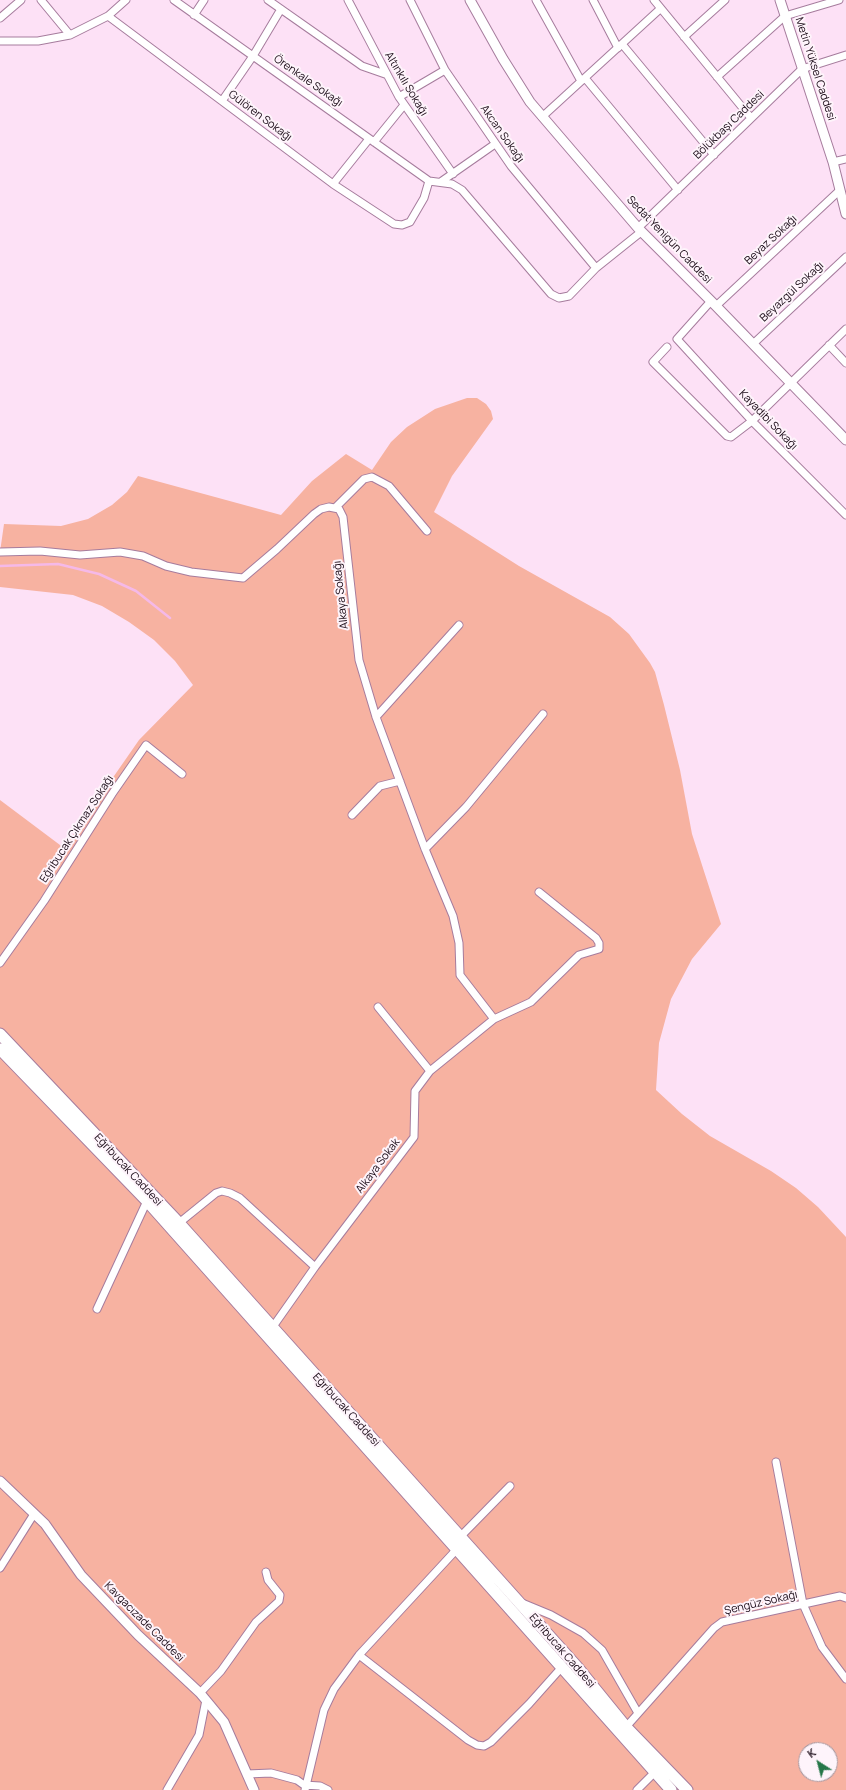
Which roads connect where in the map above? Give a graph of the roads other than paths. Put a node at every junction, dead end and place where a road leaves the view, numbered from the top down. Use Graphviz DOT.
graph roads {
  1 [pos="21,0"];
  2 [pos="41,0"];
  3 [pos="126,0"];
  4 [pos="174,0"];
  5 [pos="204,0"];
  6 [pos="269,0"];
  7 [pos="348,0"];
  8 [pos="410,0"];
  9 [pos="470,0"];
  10 [pos="536,0"];
  11 [pos="593,0"];
  12 [pos="654,0"];
  13 [pos="725,0"];
  14 [pos="780,0"];
  15 [pos="839,0"];
  16 [pos="281,9"];
  17 [pos="660,9"];
  18 [pos="194,15"];
  19 [pos="108,16"];
  20 [pos="785,16"];
  21 [pos="0,18"];
  22 [pos="70,35"];
  23 [pos="684,37"];
  24 [pos="0,41"];
  25 [pos="620,46"];
  26 [pos="846,55"];
  27 [pos="253,56"];
  28 [pos="802,69"];
  29 [pos="445,70"];
  30 [pos="385,74"];
  31 [pos="717,77"];
  32 [pos="583,80"];
  33 [pos="399,97"];
  34 [pos="222,101"];
  35 [pos="404,105"];
  36 [pos="542,116"];
  37 [pos="751,118"];
  38 [pos="371,140"];
  39 [pos="495,144"];
  40 [pos="714,155"];
  41 [pos="846,159"];
  42 [pos="833,162"];
  43 [pos="453,174"];
  44 [pos="428,181"];
  45 [pos="442,181"];
  46 [pos="334,184"];
  47 [pos="678,190"];
  48 [pos="840,190"];
  49 [pos="846,214"];
  50 [pos="639,230"];
  51 [pos="846,257"];
  52 [pos="596,268"];
  53 [pos="714,303"];
  54 [pos="846,329"];
  55 [pos="677,339"];
  56 [pos="753,344"];
  57 [pos="829,345"];
  58 [pos="667,347"];
  59 [pos="846,363"];
  60 [pos="789,382"];
  61 [pos="752,421"];
  62 [pos="846,440"];
  63 [pos="336,507"];
  64 [pos="846,515"];
  65 [pos="427,530"];
  66 [pos="0,552"];
  67 [pos="459,625"];
  68 [pos="543,714"];
  69 [pos="376,717"];
  70 [pos="182,774"];
  71 [pos="400,781"];
  72 [pos="352,814"];
  73 [pos="425,849"];
  74 [pos="540,892"];
  75 [pos="0,963"];
  76 [pos="378,1007"];
  77 [pos="494,1019"];
  78 [pos="0,1034"];
  79 [pos="0,1049"];
  80 [pos="430,1071"];
  81 [pos="147,1201"];
  82 [pos="179,1223"];
  83 [pos="315,1266"];
  84 [pos="97,1309"];
  85 [pos="272,1328"];
  86 [pos="776,1462"];
  87 [pos="0,1481"];
  88 [pos="510,1486"];
  89 [pos="34,1514"];
  90 [pos="460,1537"];
  91 [pos="457,1549"];
  92 [pos="0,1568"];
  93 [pos="266,1572"];
  94 [pos="845,1596"];
  95 [pos="518,1602"];
  96 [pos="802,1604"];
  97 [pos="359,1655"];
  98 [pos="562,1667"];
  99 [pos="846,1679"];
  100 [pos="203,1697"];
  101 [pos="638,1714"];
  102 [pos="626,1726"];
  103 [pos="655,1772"];
  104 [pos="247,1774"];
  105 [pos="306,1787"];
  106 [pos="167,1790"];
  107 [pos="254,1790"];
  108 [pos="328,1790"];
  109 [pos="637,1790"];
  110 [pos="671,1790"];
  111 [pos="687,1790"];
  1 -- 21 [label="street"];
  2 -- 22 [label="street"];
  3 -- 19 [label="street"];
  4 -- 18 [label="street, Örenkale Sokağı"];
  5 -- 18 [label="street"];
  6 -- 16 [label="street"];
  7 -- 30 [label="street, Altınkılı Sokağı"];
  8 -- 29 [label="street, Akcan Sokağı"];
  9 -- 36 [label="street, Sedat Yenigün Caddesi"];
  10 -- 32 [label="street"];
  11 -- 25 [label="street"];
  12 -- 17 [label="street"];
  13 -- 23 [label="street"];
  14 -- 20 [label="street, Metin Yüksel Caddesi"];
  15 -- 20 [label="street"];
  16 -- 27 [label="street"];
  16 -- 30 [label="street"];
  17 -- 23 [label="street"];
  17 -- 25 [label="street"];
  18 -- 27 [label="street, Örenkale Sokağı"];
  19 -- 22 [label="street"];
  19 -- 34 [label="street, Gülören Sokağı"];
  20 -- 28 [label="street, Metin Yüksel Caddesi"];
  20 -- 31 [label="street"];
  22 -- 24 [label="street"];
  23 -- 31 [label="street"];
  25 -- 32 [label="street"];
  25 -- 40 [label="street"];
  26 -- 28 [label="street, Bölükbaşı Caddesi"];
  27 -- 34 [label="street"];
  27 -- 38 [label="street, Örenkale Sokağı"];
  28 -- 37 [label="street, Bölükbaşı Caddesi"];
  28 -- 42 [label="street, Metin Yüksel Caddesi"];
  29 -- 33 [label="street"];
  29 -- 39 [label="street, Akcan Sokağı"];
  30 -- 33 [label="street, Altınkılı Sokağı"];
  31 -- 37 [label="street"];
  32 -- 36 [label="street"];
  32 -- 47 [label="street"];
  33 -- 35 [label="street, Altınkılı Sokağı"];
  34 -- 46 [label="street, Gülören Sokağı"];
  35 -- 38 [label="street"];
  35 -- 43 [label="street, Altınkılı Sokağı"];
  36 -- 50 [label="street, Sedat Yenigün Caddesi"];
  37 -- 40 [label="street, Bölükbaşı Caddesi"];
  38 -- 44 [label="street, Örenkale Sokağı"];
  38 -- 46 [label="street"];
  39 -- 43 [label="street"];
  39 -- 52 [label="street, Akcan Sokağı"];
  40 -- 47 [label="street, Bölükbaşı Caddesi"];
  41 -- 42 [label="street"];
  42 -- 48 [label="street, Metin Yüksel Caddesi"];
  43 -- 45 [label="street"];
  44 -- 45 [label="street"];
  44 -- 46 [label="street, Gülören Sokağı"];
  45 -- 52 [label="street, Bölükbaşı Caddesi"];
  47 -- 50 [label="street, Bölükbaşı Caddesi"];
  48 -- 49 [label="street, Metin Yüksel Caddesi"];
  48 -- 53 [label="street, Beyaz Sokağı"];
  50 -- 52 [label="street, Bölükbaşı Caddesi"];
  50 -- 53 [label="street, Sedat Yenigün Caddesi"];
  51 -- 56 [label="street, Beyazgül Sokağı"];
  53 -- 55 [label="street, Beyaz Sokağı"];
  53 -- 56 [label="street, Sedat Yenigün Caddesi"];
  54 -- 57 [label="street"];
  55 -- 61 [label="street, Kayadibi Sokağı"];
  56 -- 60 [label="street, Sedat Yenigün Caddesi"];
  57 -- 59 [label="street"];
  57 -- 60 [label="street"];
  58 -- 61 [label="street"];
  60 -- 61 [label="street"];
  60 -- 62 [label="street, Sedat Yenigün Caddesi"];
  61 -- 64 [label="street, Kayadibi Sokağı"];
  63 -- 65 [label="street"];
  63 -- 66 [label="street"];
  63 -- 69 [label="street, Alkaya Sokağı"];
  67 -- 69 [label="street"];
  68 -- 73 [label="street"];
  69 -- 71 [label="street, Alkaya Sokağı"];
  70 -- 75 [label="street, Eğribucak Çıkmaz Sokağı"];
  71 -- 72 [label="street"];
  71 -- 73 [label="street, Alkaya Sokağı"];
  73 -- 77 [label="street, Alkaya Sokağı"];
  74 -- 77 [label="street, Alkaya Sokak"];
  76 -- 80 [label="street"];
  77 -- 80 [label="street, Alkaya Sokak"];
  78 -- 82 [label="main road, Eğribucak Caddesi"];
  79 -- 81 [label="main road, Eğribucak Caddesi"];
  80 -- 83 [label="street, Alkaya Sokak"];
  81 -- 84 [label="street"];
  81 -- 91 [label="main road, Eğribucak Caddesi"];
  82 -- 83 [label="street"];
  82 -- 85 [label="main road, Eğribucak Caddesi"];
  83 -- 85 [label="street, Alkaya Sokak"];
  85 -- 90 [label="main road, Eğribucak Caddesi"];
  86 -- 96 [label="street"];
  87 -- 89 [label="street, Kavgacızade Caddesi"];
  88 -- 90 [label="street"];
  89 -- 92 [label="street"];
  89 -- 100 [label="street, Kavgacızade Caddesi"];
  90 -- 95 [label="main road, Eğribucak Caddesi"];
  91 -- 97 [label="street"];
  91 -- 98 [label="main road, Eğribucak Caddesi"];
  93 -- 100 [label="street"];
  94 -- 96 [label="street, Şengüz Sokağı"];
  95 -- 101 [label="street"];
  95 -- 102 [label="main road, Eğribucak Caddesi"];
  96 -- 99 [label="street"];
  96 -- 101 [label="street, Şengüz Sokağı"];
  97 -- 98 [label="street"];
  97 -- 105 [label="street"];
  98 -- 103 [label="main road, Eğribucak Caddesi"];
  100 -- 104 [label="street, Kavgacızade Caddesi"];
  100 -- 106 [label="street"];
  101 -- 102 [label="street, Şengüz Sokağı"];
  102 -- 111 [label="main road, Eğribucak Caddesi"];
  103 -- 109 [label="street"];
  103 -- 110 [label="main road, Eğribucak Caddesi"];
  104 -- 105 [label="street"];
  104 -- 107 [label="street, Kavgacızade Caddesi"];
  105 -- 108 [label="street"];
}
